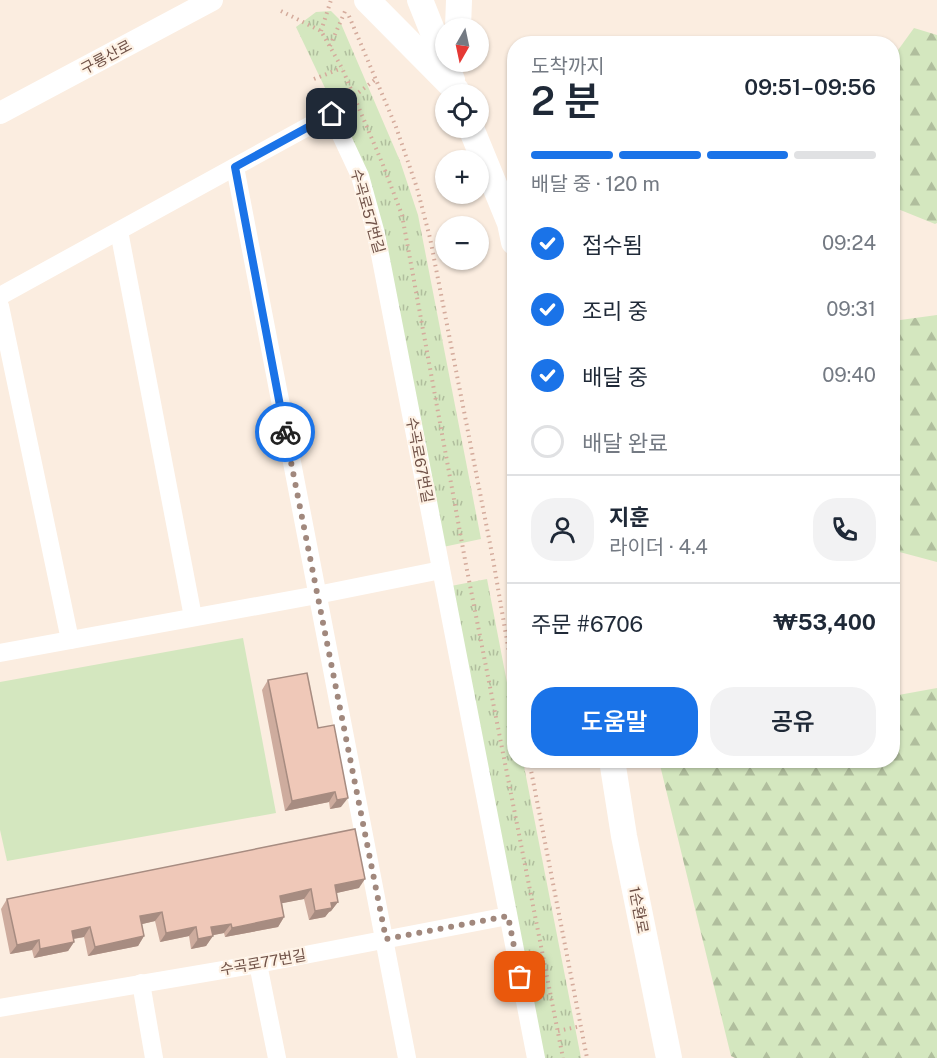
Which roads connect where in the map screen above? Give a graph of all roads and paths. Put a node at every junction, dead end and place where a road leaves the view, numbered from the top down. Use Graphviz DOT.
graph roads {
  1 [pos="212,0"];
  2 [pos="332,0"];
  3 [pos="342,0"];
  4 [pos="420,0"];
  5 [pos="459,0"];
  6 [pos="356,5"];
  7 [pos="280,11"];
  8 [pos="458,18"];
  9 [pos="330,47"];
  10 [pos="342,68"];
  11 [pos="314,79"];
  12 [pos="376,79"];
  13 [pos="448,84"];
  14 [pos="454,84"];
  15 [pos="354,96"];
  16 [pos="0,113"];
  17 [pos="475,138"];
  18 [pos="235,167"];
  19 [pos="507,216"];
  20 [pos="119,231"];
  21 [pos="0,296"];
  22 [pos="0,306"];
  23 [pos="400,349"];
  24 [pos="466,565"];
  25 [pos="441,570"];
  26 [pos="317,595"];
  27 [pos="193,617"];
  28 [pos="70,639"];
  29 [pos="507,641"];
  30 [pos="0,653"];
  31 [pos="531,768"];
  32 [pos="613,768"];
  33 [pos="508,916"];
  34 [pos="386,939"];
  35 [pos="258,964"];
  36 [pos="141,983"];
  37 [pos="0,1008"];
  38 [pos="581,1026"];
  39 [pos="558,1030"];
  40 [pos="154,1058"];
  41 [pos="277,1058"];
  42 [pos="407,1058"];
  43 [pos="536,1058"];
  44 [pos="563,1058"];
  45 [pos="587,1058"];
  46 [pos="669,1058"];
  1 -- 16 [label="street, 구룡산로"];
  2 -- 7 [label="path"];
  3 -- 6 [label="path"];
  4 -- 14 [label="main road"];
  5 -- 8 [label="main road"];
  6 -- 9 [label="path"];
  6 -- 12 [label="path"];
  6 -- 13 [label="main road"];
  10 -- 11 [label="path"];
  12 -- 15 [label="path"];
  12 -- 29 [label="path"];
  17 -- 19 [label="main road"];
  18 -- 20 [label="street, 수곡로57번길"];
  18 -- 23 [label="street, 수곡로57번길"];
  18 -- 26 [label="street"];
  20 -- 21 [label="street, 수곡로57번길"];
  20 -- 27 [label="street"];
  22 -- 28 [label="street"];
  23 -- 25 [label="street, 수곡로67번길"];
  24 -- 39 [label="path"];
  25 -- 26 [label="street"];
  25 -- 33 [label="street, 수곡로67번길"];
  26 -- 27 [label="street"];
  26 -- 34 [label="street"];
  27 -- 28 [label="street"];
  28 -- 30 [label="street"];
  31 -- 38 [label="path"];
  32 -- 46 [label="main road, 1순환로"];
  33 -- 34 [label="street, 수곡로77번길"];
  33 -- 43 [label="street"];
  34 -- 35 [label="street, 수곡로77번길"];
  34 -- 42 [label="street"];
  35 -- 36 [label="street, 수곡로77번길"];
  35 -- 41 [label="street"];
  36 -- 37 [label="street, 수곡로77번길"];
  36 -- 40 [label="street"];
  38 -- 39 [label="path"];
  38 -- 45 [label="path"];
  39 -- 44 [label="path"];
}
